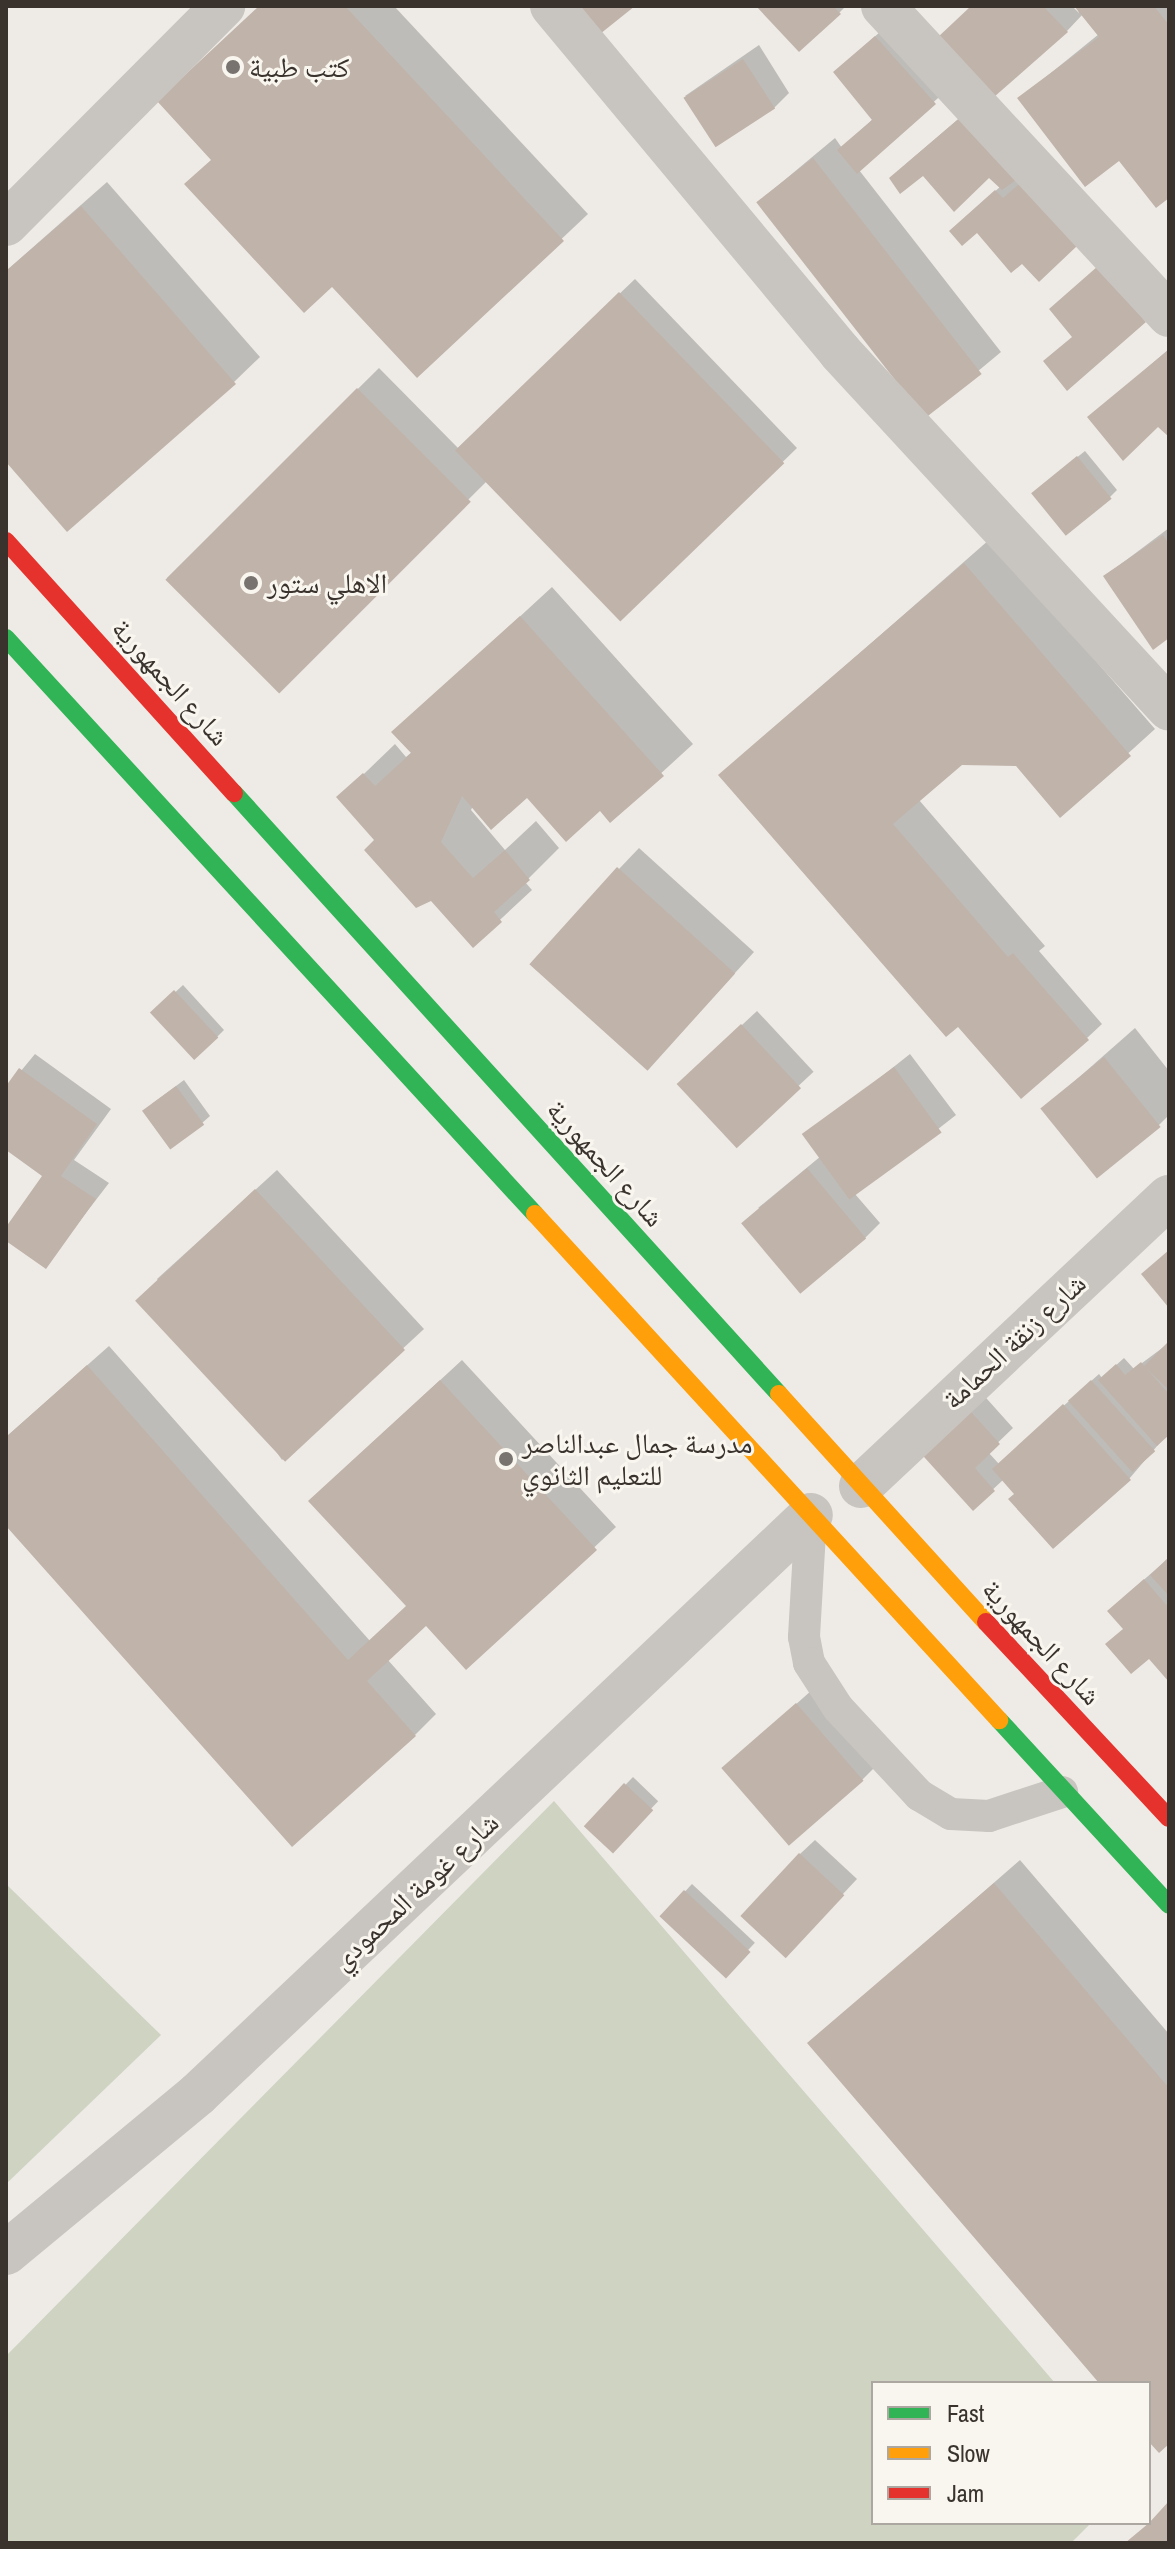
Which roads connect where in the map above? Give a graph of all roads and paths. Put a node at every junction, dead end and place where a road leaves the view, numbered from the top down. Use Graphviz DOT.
graph roads {
  1 [pos="223,6"];
  2 [pos="552,6"];
  3 [pos="883,6"];
  4 [pos="6,224"];
  5 [pos="1169,315"];
  6 [pos="6,541"];
  7 [pos="6,638"];
  8 [pos="1169,708"];
  9 [pos="1169,1197"];
  10 [pos="861,1486"];
  11 [pos="811,1515"];
  12 [pos="1062,1792"];
  13 [pos="1169,1818"];
  14 [pos="1169,1905"];
  15 [pos="6,2253"];
  1 -- 4 [label="street"];
  2 -- 8 [label="street"];
  3 -- 5 [label="street"];
  6 -- 10 [label="main road, شارع الجمهورية"];
  7 -- 11 [label="main road"];
  9 -- 10 [label="street, شارع زنقة الحمامة"];
  10 -- 13 [label="main road, شارع الجمهورية"];
  11 -- 12 [label="main road"];
  11 -- 12 [label="lane"];
  11 -- 15 [label="street, شارع غومة المحمودي"];
  12 -- 14 [label="main road"];
}
